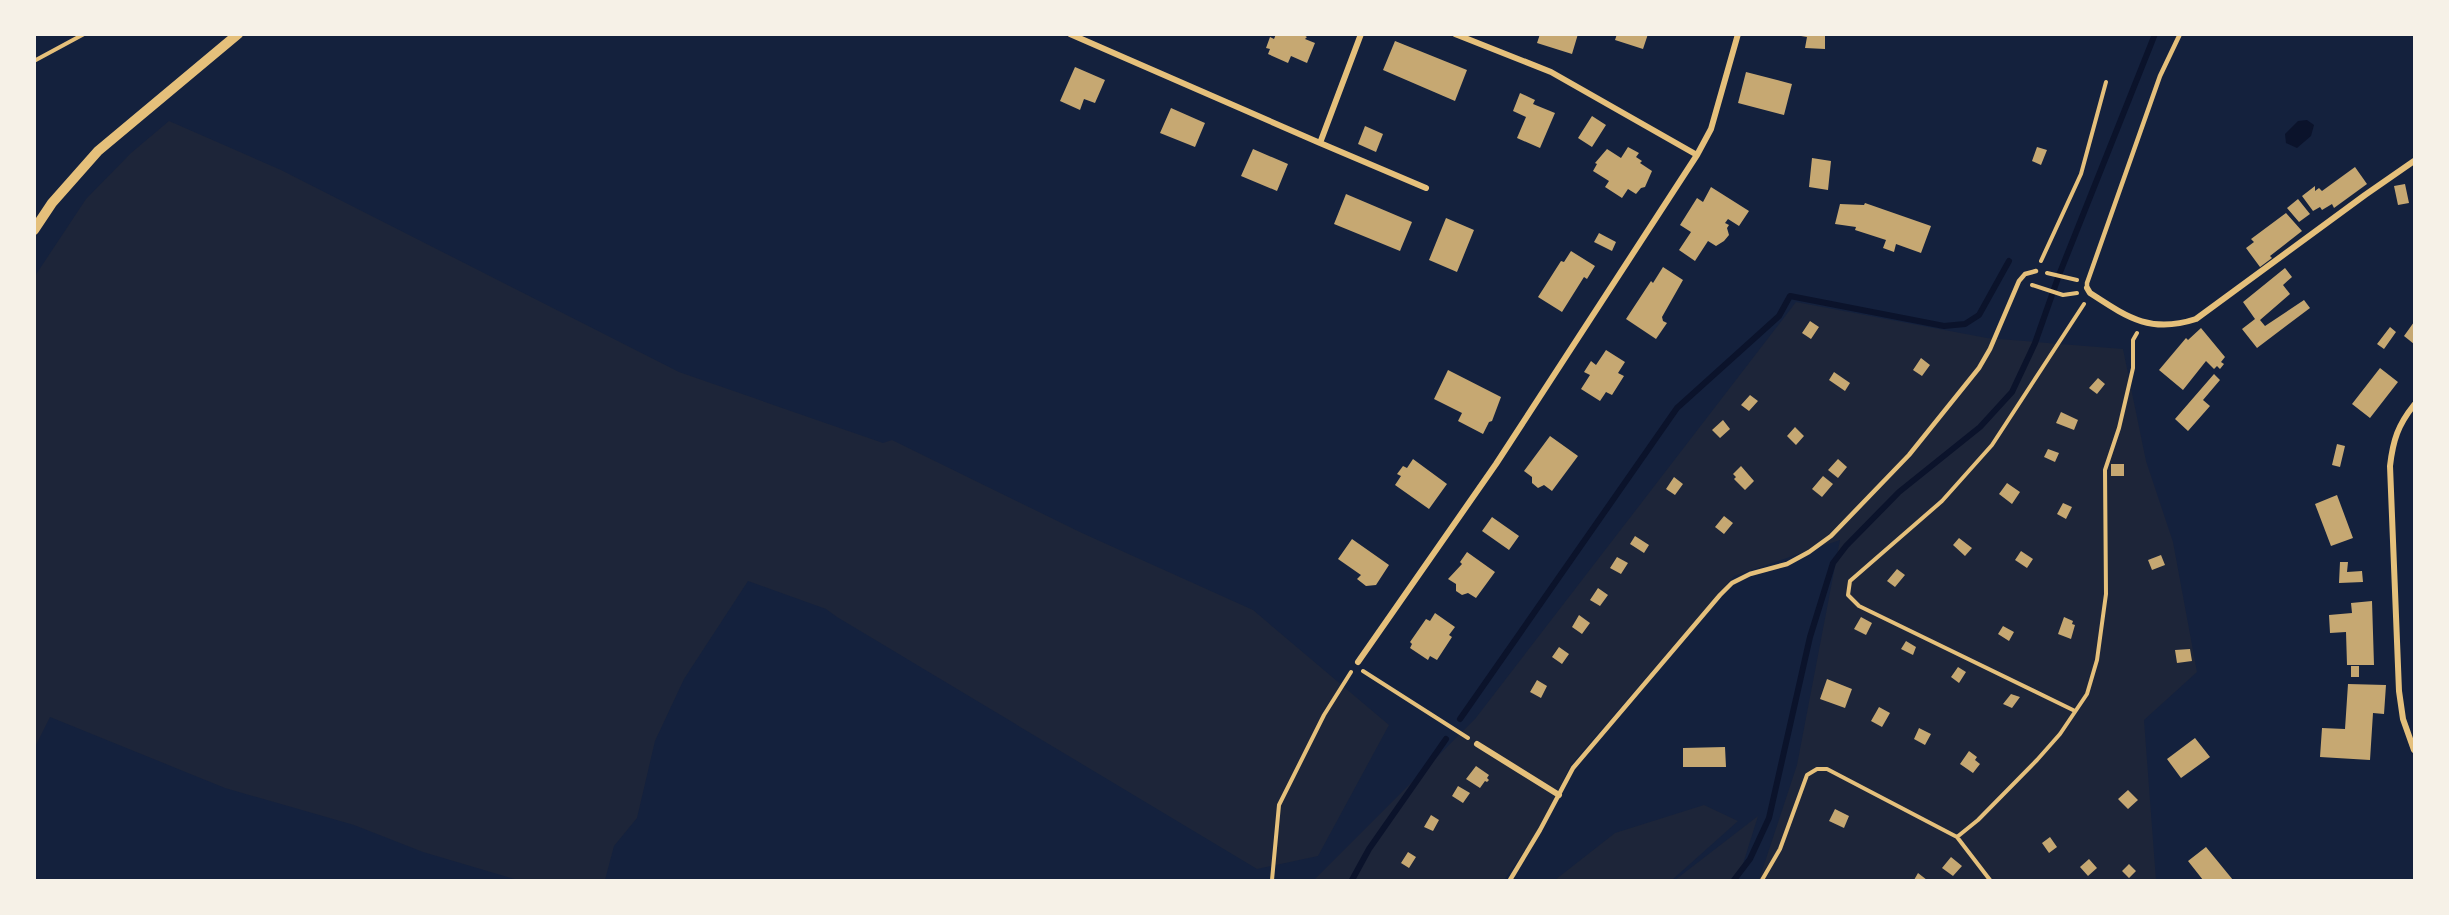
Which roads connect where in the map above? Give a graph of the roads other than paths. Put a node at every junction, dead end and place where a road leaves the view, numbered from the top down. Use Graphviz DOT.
graph roads {
  1 [pos="238,34"];
  2 [pos="1070,34"];
  3 [pos="1361,34"];
  4 [pos="1455,34"];
  5 [pos="1738,34"];
  6 [pos="2180,34"];
  7 [pos="1320,143"];
  8 [pos="1696,155"];
  9 [pos="2415,161"];
  10 [pos="1426,188"];
  11 [pos="34,230"];
  12 [pos="2036,271"];
  13 [pos="2088,288"];
  14 [pos="2415,405"];
  15 [pos="1358,662"];
  16 [pos="1477,744"];
  17 [pos="2415,750"];
  18 [pos="1559,795"];
  19 [pos="1510,880"];
  1 -- 11 [label="street"];
  2 -- 7 [label="street"];
  3 -- 7 [label="street"];
  4 -- 8 [label="street"];
  5 -- 8 [label="street"];
  6 -- 13 [label="lane"];
  7 -- 10 [label="street"];
  8 -- 15 [label="street"];
  9 -- 13 [label="street"];
  12 -- 18 [label="lane"];
  14 -- 17 [label="street"];
  16 -- 18 [label="street"];
  18 -- 19 [label="lane"];
}
